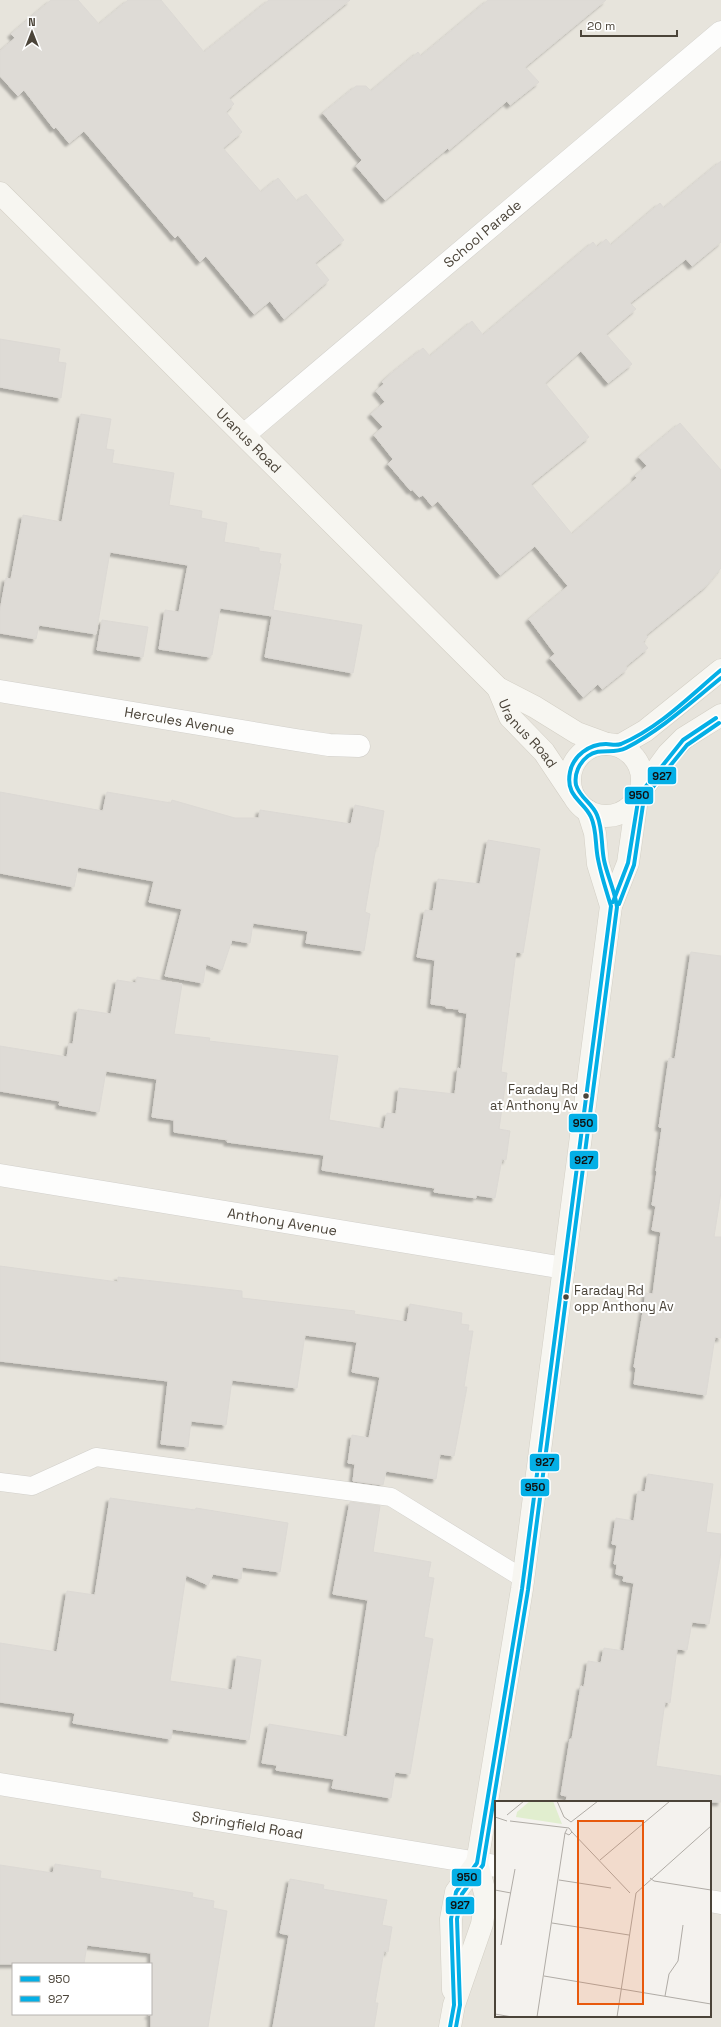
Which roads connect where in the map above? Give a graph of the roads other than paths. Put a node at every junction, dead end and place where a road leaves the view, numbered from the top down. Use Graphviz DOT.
graph roads {
  1 [pos="721,32"];
  2 [pos="0,193"];
  3 [pos="244,435"];
  4 [pos="721,670"];
  5 [pos="498,688"];
  6 [pos="0,691"];
  7 [pos="721,715"];
  8 [pos="613,745"];
  9 [pos="359,746"];
  10 [pos="639,795"];
  11 [pos="581,804"];
  12 [pos="612,906"];
  13 [pos="0,1175"];
  14 [pos="564,1268"];
  15 [pos="0,1482"];
  16 [pos="524,1579"];
  17 [pos="0,1784"];
  18 [pos="486,1864"];
  19 [pos="711,1901"];
  20 [pos="721,1903"];
  21 [pos="454,2005"];
  22 [pos="450,2027"];
  1 -- 3 [label="street, School Parade"];
  2 -- 3 [label="main road, Uranus Road"];
  3 -- 5 [label="main road, Uranus Road"];
  4 -- 8 [label="main road"];
  5 -- 8 [label="main road, Uranus Road"];
  5 -- 11 [label="main road, Uranus Road"];
  6 -- 9 [label="street, Hercules Avenue"];
  7 -- 10 [label="main road"];
  8 -- 10 [label="main road"];
  8 -- 11 [label="main road"];
  10 -- 11 [label="main road"];
  10 -- 12 [label="main road"];
  11 -- 12 [label="main road"];
  12 -- 14 [label="main road"];
  13 -- 14 [label="street, Anthony Avenue"];
  14 -- 16 [label="main road"];
  15 -- 16 [label="lane"];
  16 -- 18 [label="main road"];
  17 -- 18 [label="street, Springfield Road"];
  18 -- 21 [label="main road"];
  18 -- 21 [label="main road"];
  19 -- 20 [label="street"];
  21 -- 22 [label="main road"];
}
